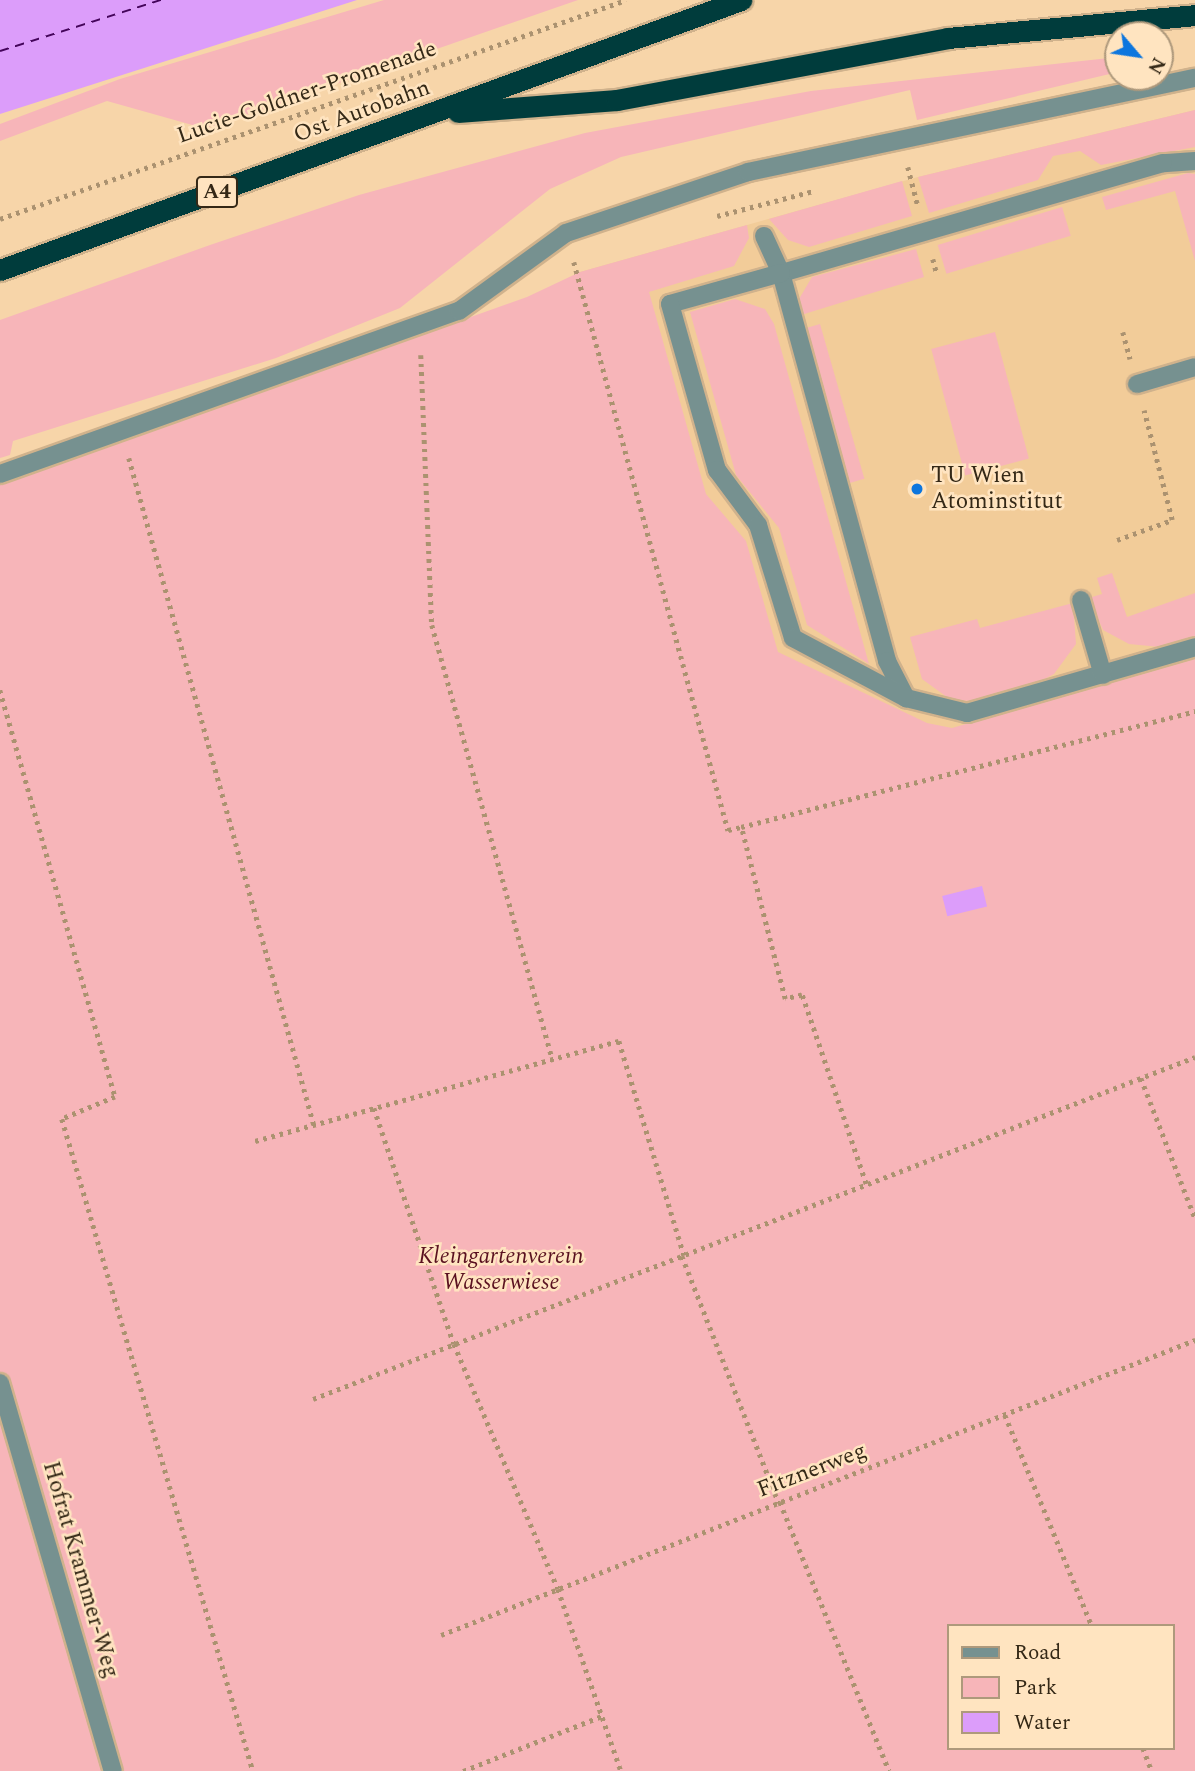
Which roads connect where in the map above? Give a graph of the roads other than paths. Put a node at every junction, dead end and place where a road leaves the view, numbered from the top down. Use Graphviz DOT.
graph roads {
  1 [pos="741,0"];
  2 [pos="1195,15"];
  3 [pos="1195,78"];
  4 [pos="435,114"];
  5 [pos="1195,161"];
  6 [pos="764,236"];
  7 [pos="0,270"];
  8 [pos="781,273"];
  9 [pos="1195,367"];
  10 [pos="1138,384"];
  11 [pos="0,474"];
  12 [pos="1081,600"];
  13 [pos="1195,648"];
  14 [pos="1103,675"];
  15 [pos="906,698"];
  16 [pos="0,1383"];
  17 [pos="113,1771"];
  1 -- 4 [label="highway, Ost Autobahn / A4"];
  2 -- 4 [label="highway"];
  3 -- 11 [label="street"];
  4 -- 7 [label="highway, Ost Autobahn / A4"];
  5 -- 8 [label="street"];
  6 -- 8 [label="street"];
  8 -- 15 [label="street"];
  8 -- 15 [label="street"];
  9 -- 10 [label="street"];
  12 -- 14 [label="street"];
  13 -- 14 [label="street"];
  14 -- 15 [label="street"];
  16 -- 17 [label="street, Hofrat Krammer-Weg"];
}
